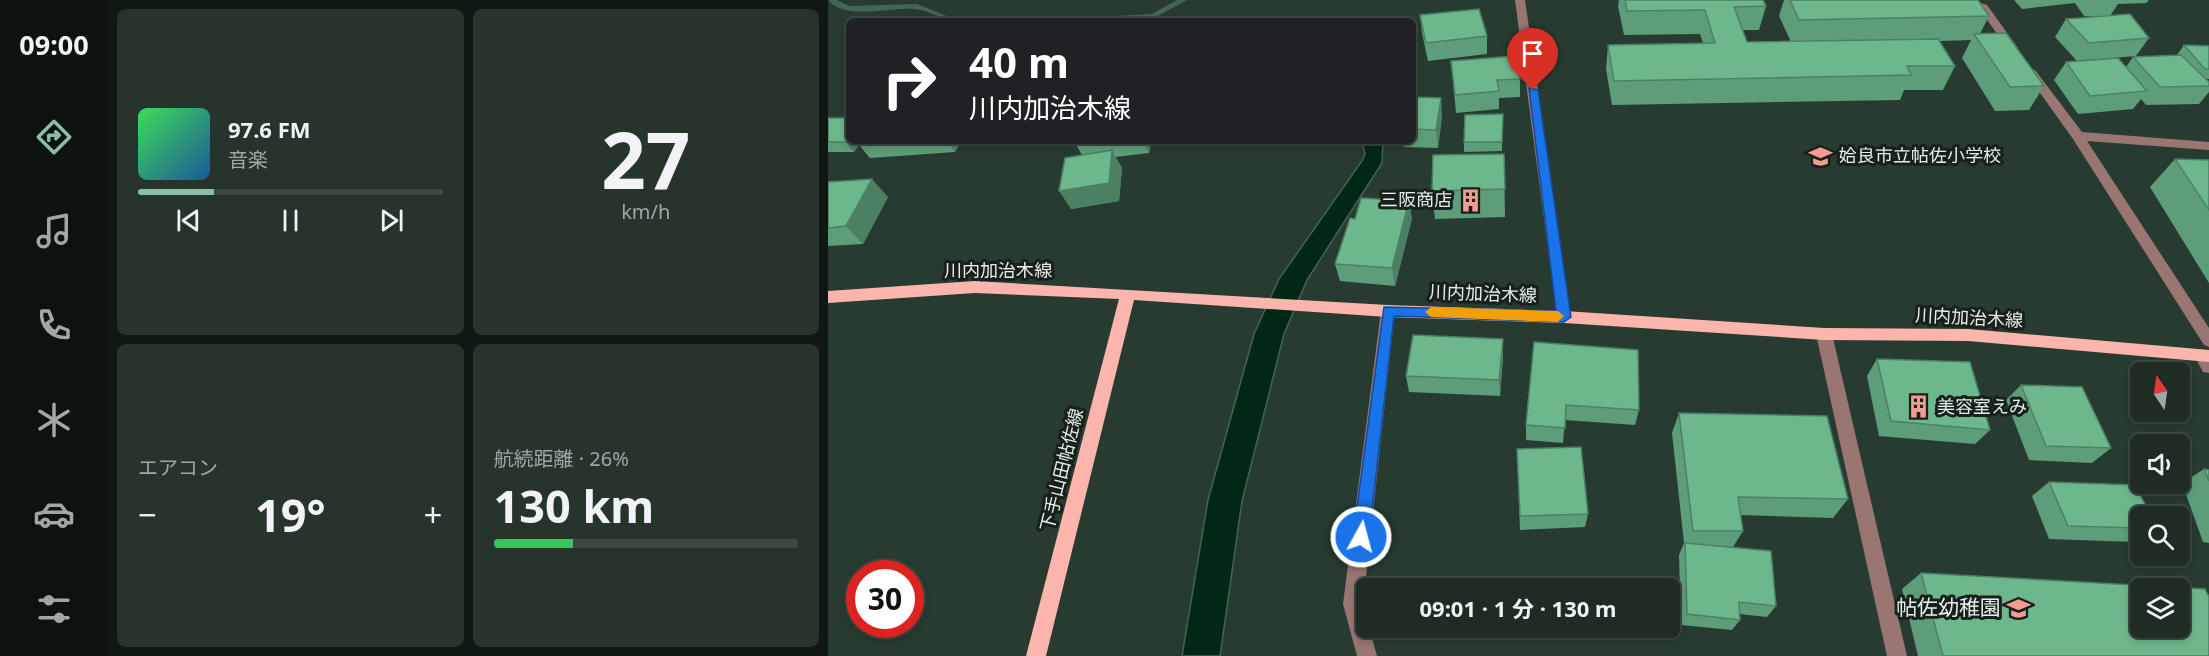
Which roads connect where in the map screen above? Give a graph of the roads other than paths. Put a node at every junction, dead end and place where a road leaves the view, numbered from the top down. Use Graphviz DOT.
graph roads {
  1 [pos="1520,0"];
  2 [pos="1960,0"];
  3 [pos="2078,136"];
  4 [pos="2209,146"];
  5 [pos="1128,294"];
  6 [pos="828,297"];
  7 [pos="1388,310"];
  8 [pos="1564,317"];
  9 [pos="1824,333"];
  10 [pos="2207,355"];
  11 [pos="1036,656"];
  12 [pos="1367,656"];
  13 [pos="1897,656"];
  1 -- 8 [label="street"];
  2 -- 3 [label="street"];
  3 -- 4 [label="street"];
  3 -- 10 [label="street"];
  5 -- 6 [label="main road, 川内加治木線"];
  5 -- 7 [label="main road, 川内加治木線"];
  5 -- 11 [label="main road, 下手山田帖佐線"];
  7 -- 8 [label="main road, 川内加治木線"];
  7 -- 12 [label="street"];
  8 -- 9 [label="main road, 川内加治木線"];
  9 -- 10 [label="main road, 川内加治木線"];
  9 -- 13 [label="street"];
}
